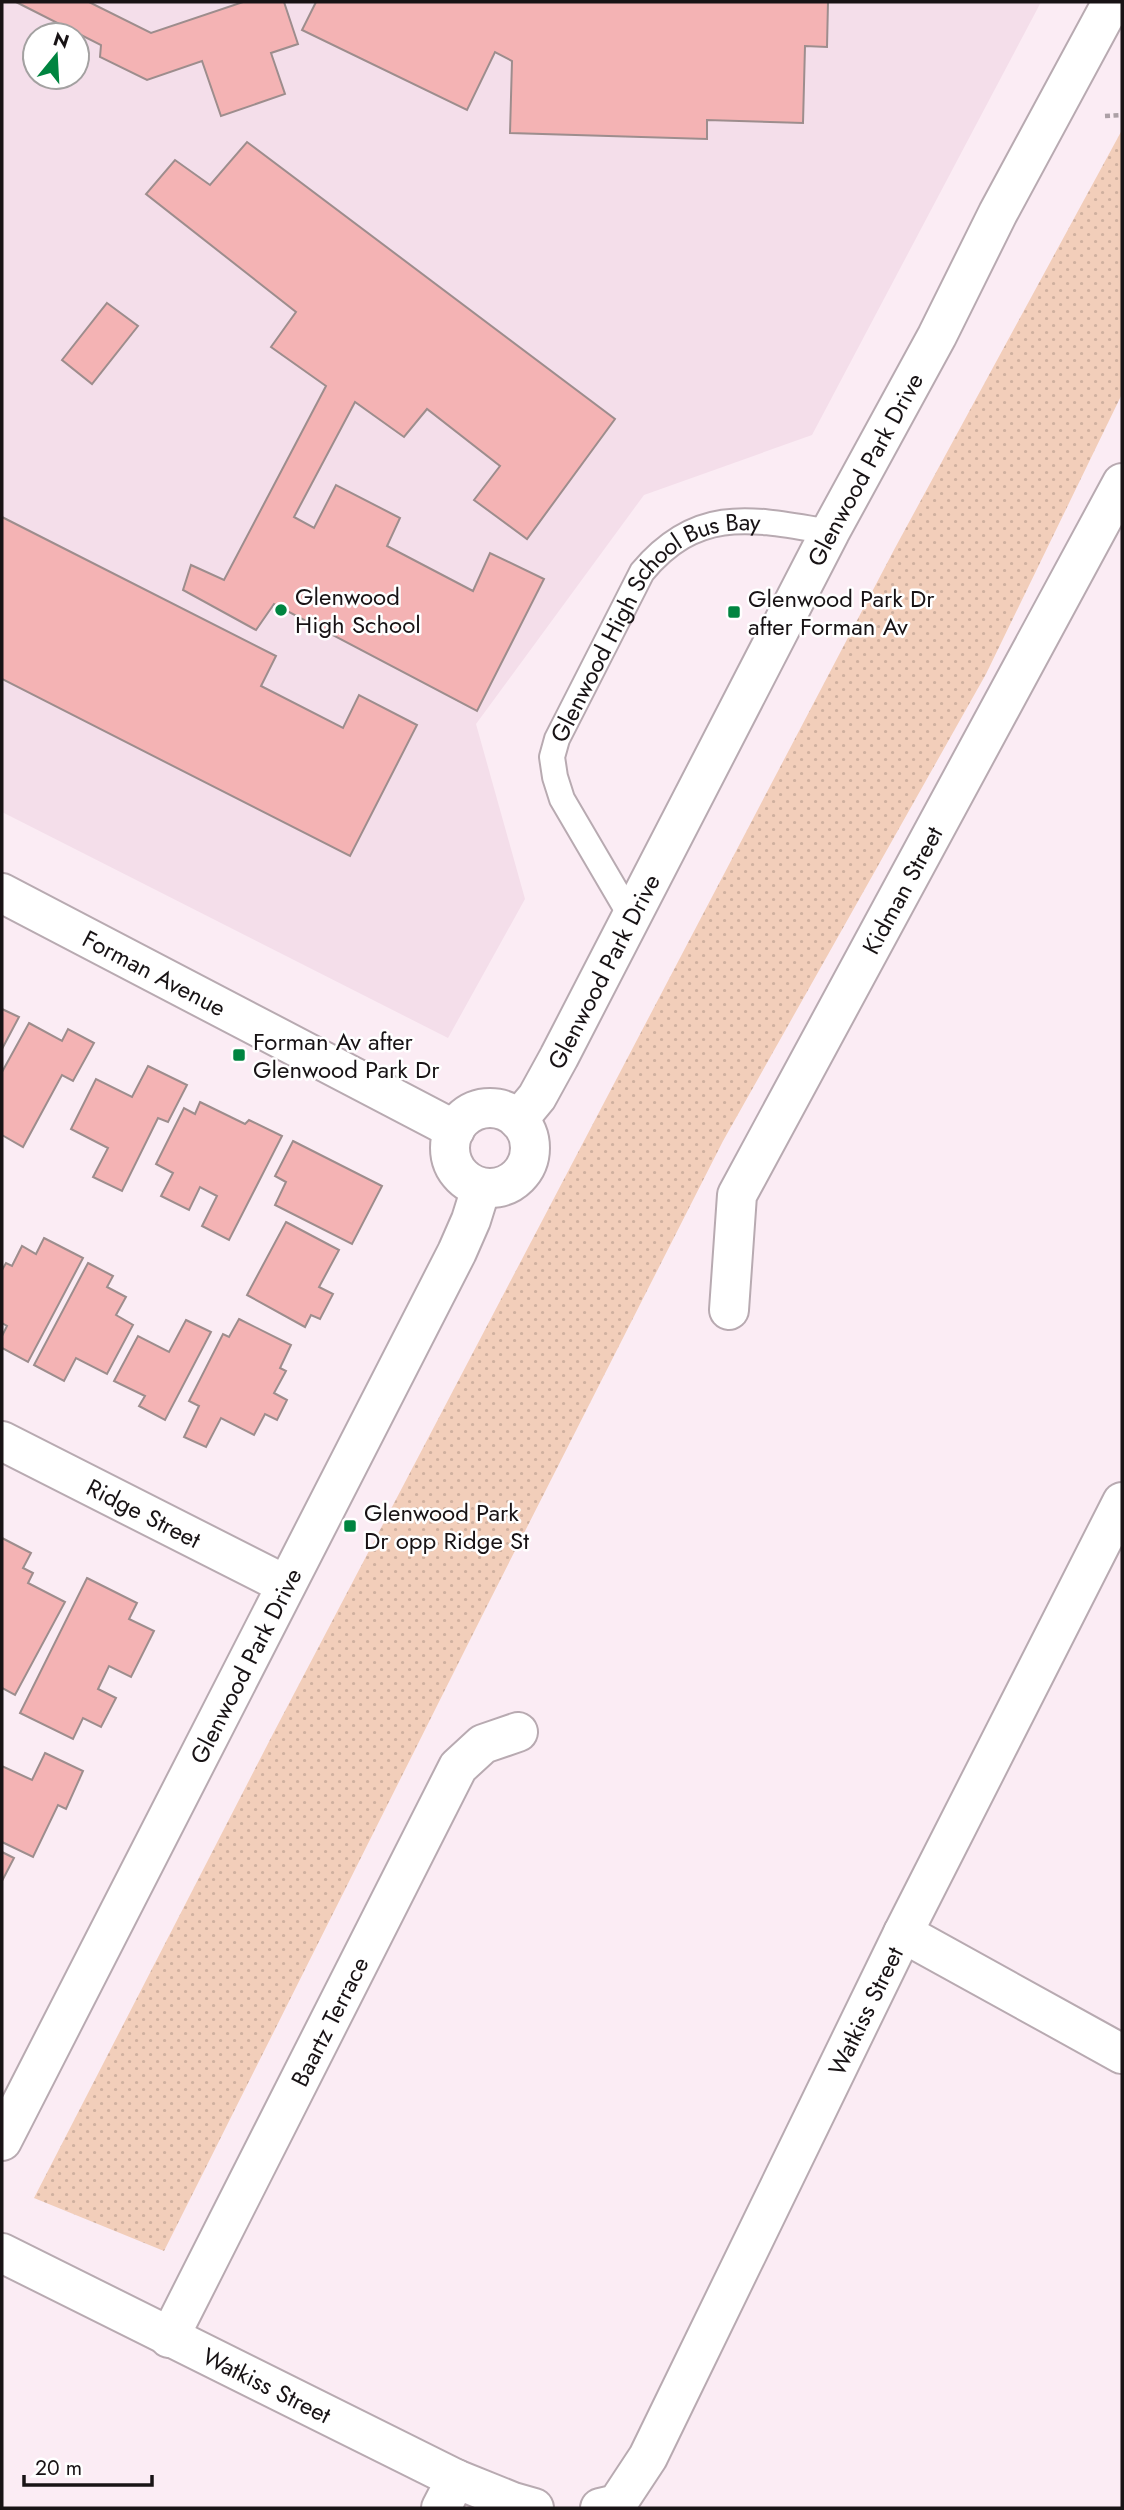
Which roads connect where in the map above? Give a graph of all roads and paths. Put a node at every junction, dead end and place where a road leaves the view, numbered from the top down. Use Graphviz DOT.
graph roads {
  1 [pos="1112,2"];
  2 [pos="1122,115"];
  3 [pos="1105,116"];
  4 [pos="1122,483"];
  5 [pos="830,532"];
  6 [pos="2,893"];
  7 [pos="630,915"];
  8 [pos="518,1120"];
  9 [pos="455,1130"];
  10 [pos="481,1188"];
  11 [pos="729,1310"];
  12 [pos="2,1441"];
  13 [pos="1120,1511"];
  14 [pos="286,1585"];
  15 [pos="518,1732"];
  16 [pos="903,1933"];
  17 [pos="1122,2054"];
  18 [pos="2,2141"];
  19 [pos="2,2253"];
  20 [pos="169,2338"];
  21 [pos="448,2493"];
  22 [pos="534,2508"];
  23 [pos="600,2508"];
  1 -- 5 [label="street, Glenwood Park Drive"];
  2 -- 3 [label="path"];
  4 -- 11 [label="street, Kidman Street"];
  5 -- 7 [label="street, Glenwood Park Drive"];
  5 -- 7 [label="lane, Glenwood High School Bus Bay"];
  6 -- 9 [label="street, Forman Avenue"];
  7 -- 8 [label="street, Glenwood Park Drive"];
  8 -- 9 [label="street"];
  8 -- 10 [label="street"];
  9 -- 10 [label="street"];
  10 -- 14 [label="street, Glenwood Park Drive"];
  12 -- 14 [label="street, Ridge Street"];
  13 -- 16 [label="street, Watkiss Street"];
  14 -- 18 [label="street, Glenwood Park Drive"];
  15 -- 20 [label="street, Baartz Terrace"];
  16 -- 17 [label="street"];
  16 -- 23 [label="street, Watkiss Street"];
  19 -- 20 [label="street, Watkiss Street"];
  20 -- 21 [label="street, Watkiss Street"];
  21 -- 22 [label="street, Watkiss Street"];
}
